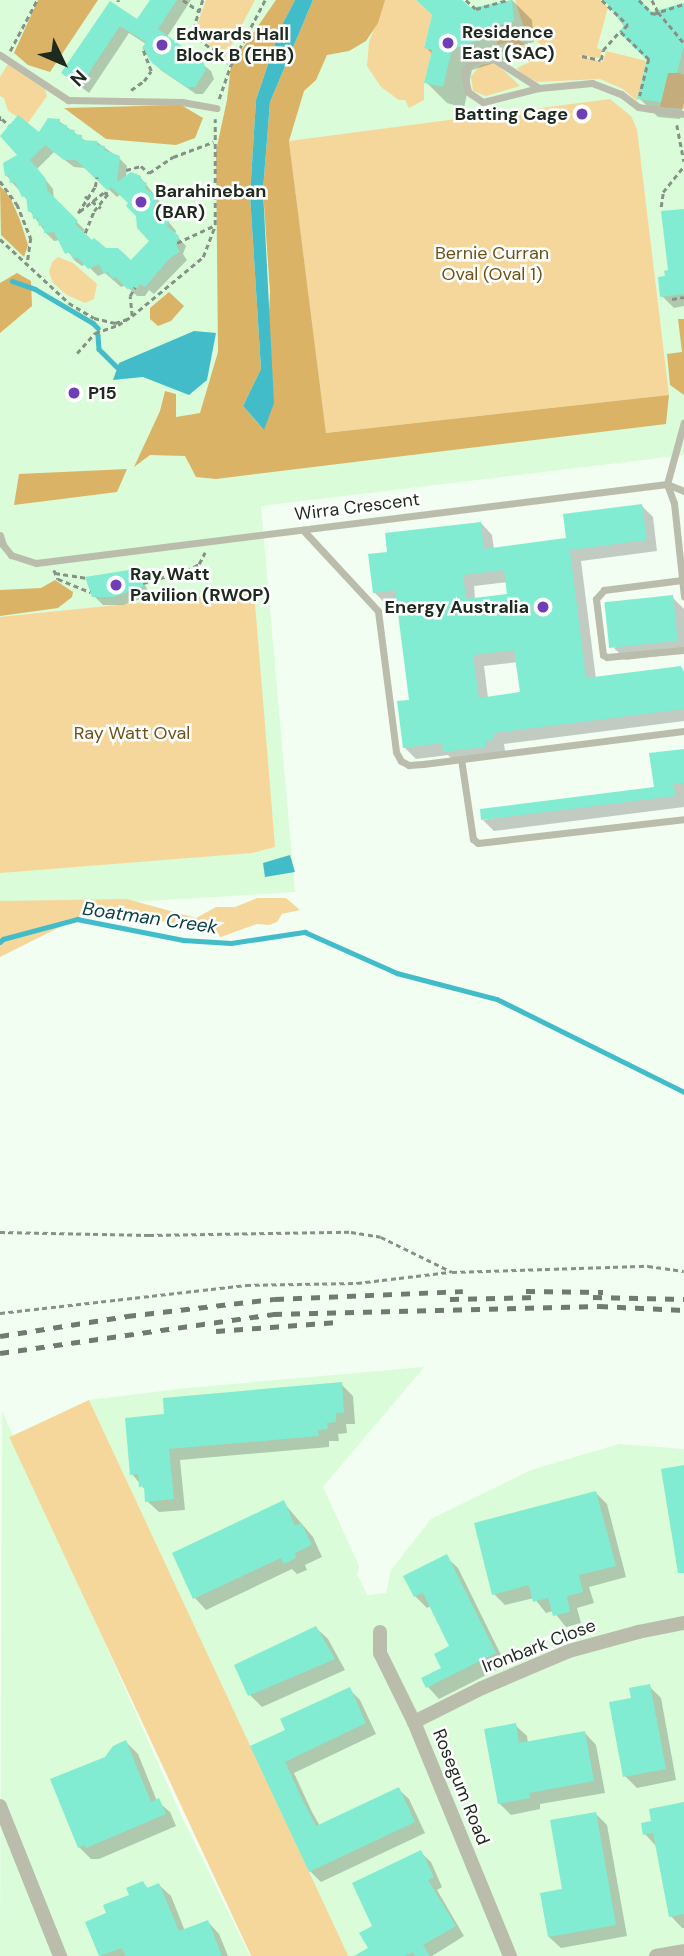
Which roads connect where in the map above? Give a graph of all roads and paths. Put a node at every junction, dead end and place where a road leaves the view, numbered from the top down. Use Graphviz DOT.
graph roads {
  1 [pos="37,0"];
  2 [pos="183,0"];
  3 [pos="203,0"];
  4 [pos="265,0"];
  5 [pos="466,0"];
  6 [pos="507,0"];
  7 [pos="602,0"];
  8 [pos="639,0"];
  9 [pos="652,0"];
  10 [pos="684,4"];
  11 [pos="199,11"];
  12 [pos="658,12"];
  13 [pos="618,32"];
  14 [pos="684,43"];
  15 [pos="143,50"];
  16 [pos="582,56"];
  17 [pos="3,57"];
  18 [pos="231,65"];
  19 [pos="539,88"];
  20 [pos="130,90"];
  21 [pos="638,107"];
  22 [pos="216,108"];
  23 [pos="680,114"];
  24 [pos="1,117"];
  25 [pos="0,124"];
  26 [pos="9,125"];
  27 [pos="213,142"];
  28 [pos="684,161"];
  29 [pos="684,166"];
  30 [pos="127,170"];
  31 [pos="97,177"];
  32 [pos="0,181"];
  33 [pos="87,197"];
  34 [pos="93,202"];
  35 [pos="99,207"];
  36 [pos="661,207"];
  37 [pos="215,225"];
  38 [pos="85,233"];
  39 [pos="0,239"];
  40 [pos="177,243"];
  41 [pos="27,265"];
  42 [pos="135,287"];
  43 [pos="684,297"];
  44 [pos="672,299"];
  45 [pos="132,317"];
  46 [pos="77,353"];
  47 [pos="684,422"];
  48 [pos="667,484"];
  49 [pos="684,491"];
  50 [pos="303,530"];
  51 [pos="0,535"];
  52 [pos="206,542"];
  53 [pos="51,562"];
  54 [pos="55,573"];
  55 [pos="86,578"];
  56 [pos="682,580"];
  57 [pos="143,583"];
  58 [pos="91,592"];
  59 [pos="684,596"];
  60 [pos="684,650"];
  61 [pos="684,731"];
  62 [pos="461,759"];
  63 [pos="684,819"];
  64 [pos="0,1232"];
  65 [pos="684,1271"];
  66 [pos="452,1272"];
  67 [pos="0,1313"];
  68 [pos="684,1623"];
  69 [pos="380,1632"];
  70 [pos="414,1722"];
  71 [pos="0,1806"];
  72 [pos="684,1951"];
  73 [pos="60,1956"];
  74 [pos="510,1956"];
  75 [pos="656,1956"];
  1 -- 17 [label="path"];
  2 -- 11 [label="path"];
  3 -- 11 [label="path"];
  4 -- 18 [label="path"];
  5 -- 6 [label="path"];
  7 -- 21 [label="path"];
  8 -- 12 [label="path"];
  9 -- 12 [label="path"];
  10 -- 12 [label="path"];
  11 -- 18 [label="path"];
  12 -- 14 [label="path"];
  13 -- 16 [label="path"];
  15 -- 20 [label="path"];
  17 -- 22 [label="lane"];
  18 -- 22 [label="path"];
  19 -- 19 [label="lane"];
  19 -- 21 [label="lane"];
  21 -- 23 [label="lane"];
  22 -- 27 [label="path"];
  23 -- 28 [label="path"];
  24 -- 25 [label="path"];
  24 -- 26 [label="path"];
  27 -- 30 [label="path"];
  27 -- 37 [label="path"];
  29 -- 36 [label="path"];
  31 -- 33 [label="path"];
  32 -- 41 [label="path"];
  33 -- 34 [label="path"];
  33 -- 34 [label="path"];
  34 -- 35 [label="path"];
  34 -- 35 [label="path"];
  35 -- 38 [label="path"];
  37 -- 40 [label="path"];
  37 -- 45 [label="path"];
  39 -- 41 [label="path"];
  41 -- 45 [label="path"];
  42 -- 45 [label="path"];
  43 -- 44 [label="path"];
  45 -- 46 [label="path"];
  47 -- 48 [label="lane"];
  48 -- 49 [label="lane"];
  48 -- 50 [label="lane, Wirra Crescent"];
  48 -- 56 [label="lane"];
  50 -- 52 [label="lane, Wirra Crescent"];
  50 -- 62 [label="lane"];
  51 -- 53 [label="lane, Wirra Crescent"];
  52 -- 53 [label="lane, Wirra Crescent"];
  52 -- 57 [label="path"];
  53 -- 54 [label="path"];
  54 -- 55 [label="path"];
  54 -- 58 [label="path"];
  56 -- 59 [label="lane"];
  56 -- 60 [label="lane"];
  61 -- 62 [label="lane"];
  62 -- 63 [label="lane"];
  64 -- 66 [label="path"];
  65 -- 66 [label="path"];
  66 -- 67 [label="path"];
  68 -- 70 [label="street, Ironbark Close"];
  69 -- 70 [label="street, Rosegum Road"];
  70 -- 74 [label="street, Rosegum Road"];
  71 -- 73 [label="street"];
  72 -- 75 [label="street"];
}
